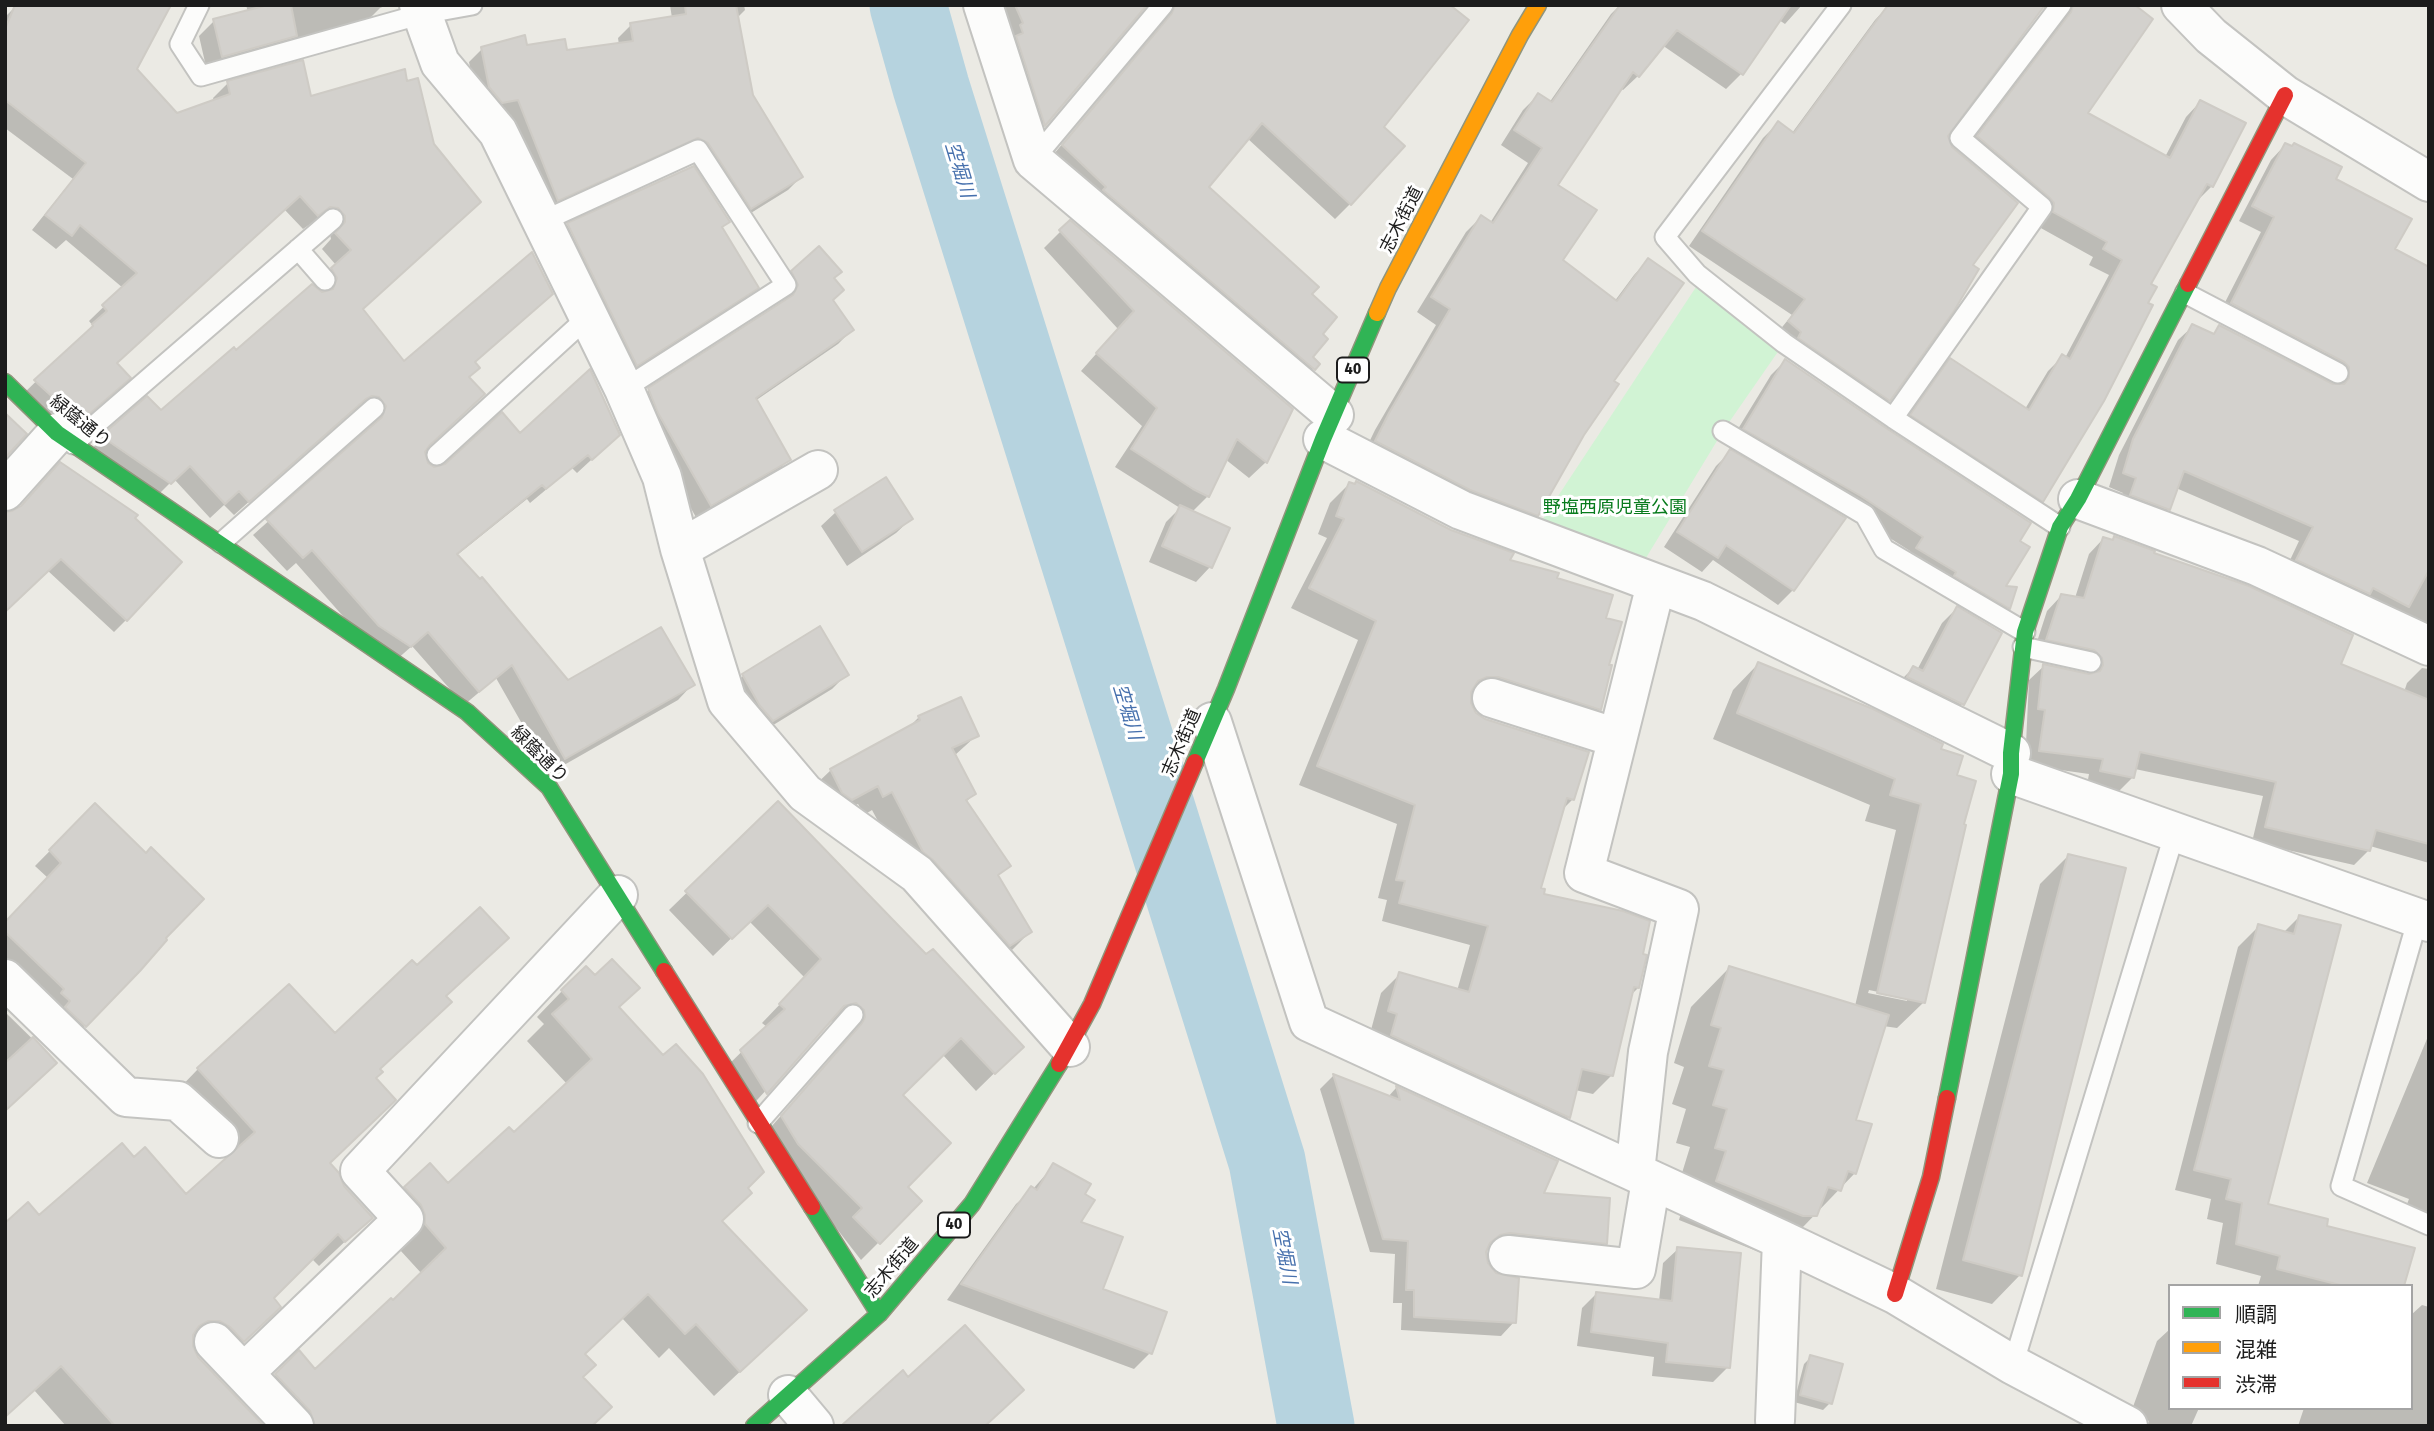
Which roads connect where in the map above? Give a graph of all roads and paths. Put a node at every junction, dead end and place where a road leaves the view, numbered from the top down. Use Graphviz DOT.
graph roads {
  1 [pos="199,5"];
  2 [pos="472,5"];
  3 [pos="983,5"];
  4 [pos="1163,5"];
  5 [pos="1538,5"];
  6 [pos="1841,5"];
  7 [pos="2061,5"];
  8 [pos="2181,5"];
  9 [pos="421,10"];
  10 [pos="2285,95"];
  11 [pos="1033,160"];
  12 [pos="2429,181"];
  13 [pos="333,219"];
  14 [pos="543,221"];
  15 [pos="298,249"];
  16 [pos="325,280"];
  17 [pos="2185,293"];
  18 [pos="589,316"];
  19 [pos="2339,373"];
  20 [pos="5,382"];
  21 [pos="624,389"];
  22 [pos="374,408"];
  23 [pos="1893,418"];
  24 [pos="1328,427"];
  25 [pos="1724,431"];
  26 [pos="65,438"];
  27 [pos="437,455"];
  28 [pos="818,470"];
  29 [pos="5,491"];
  30 [pos="2069,513"];
  31 [pos="220,544"];
  32 [pos="680,549"];
  33 [pos="1656,584"];
  34 [pos="2424,633"];
  35 [pos="2024,640"];
  36 [pos="2091,662"];
  37 [pos="1492,698"];
  38 [pos="1206,735"];
  39 [pos="1617,738"];
  40 [pos="2011,764"];
  41 [pos="2175,832"];
  42 [pos="618,895"];
  43 [pos="2423,920"];
  44 [pos="5,979"];
  45 [pos="853,1015"];
  46 [pos="1070,1046"];
  47 [pos="758,1124"];
  48 [pos="219,1138"];
  49 [pos="1643,1177"];
  50 [pos="2429,1225"];
  51 [pos="1782,1240"];
  52 [pos="1508,1255"];
  53 [pos="1895,1294"];
  54 [pos="879,1314"];
  55 [pos="214,1342"];
  56 [pos="2013,1365"];
  57 [pos="245,1372"];
  58 [pos="788,1395"];
  59 [pos="1775,1423"];
  60 [pos="294,1426"];
  61 [pos="754,1426"];
  62 [pos="814,1426"];
  63 [pos="2128,1426"];
  1 -- 9 [label="lane"];
  2 -- 9 [label="lane"];
  3 -- 11 [label="street"];
  4 -- 11 [label="lane"];
  5 -- 24 [label="street, 志木街道 / 40"];
  6 -- 23 [label="lane"];
  7 -- 23 [label="lane"];
  8 -- 10 [label="street"];
  9 -- 14 [label="street"];
  10 -- 12 [label="street"];
  10 -- 17 [label="street"];
  11 -- 24 [label="street"];
  13 -- 15 [label="lane"];
  14 -- 18 [label="street"];
  14 -- 21 [label="lane"];
  15 -- 16 [label="lane"];
  15 -- 26 [label="lane"];
  17 -- 19 [label="lane"];
  17 -- 30 [label="street"];
  18 -- 21 [label="street"];
  18 -- 27 [label="lane"];
  20 -- 26 [label="street, 緑蔭通り"];
  21 -- 32 [label="street"];
  22 -- 31 [label="lane"];
  23 -- 30 [label="lane"];
  24 -- 33 [label="street"];
  24 -- 38 [label="street, 志木街道 / 40"];
  25 -- 35 [label="lane"];
  26 -- 29 [label="street"];
  26 -- 31 [label="street, 緑蔭通り"];
  28 -- 32 [label="street"];
  30 -- 34 [label="street"];
  30 -- 35 [label="street"];
  31 -- 42 [label="street, 緑蔭通り"];
  32 -- 46 [label="street"];
  33 -- 39 [label="street"];
  33 -- 40 [label="street"];
  35 -- 36 [label="lane"];
  35 -- 40 [label="street"];
  37 -- 39 [label="street"];
  38 -- 46 [label="street, 志木街道 / 40"];
  38 -- 49 [label="street"];
  39 -- 49 [label="street"];
  40 -- 41 [label="street"];
  40 -- 53 [label="street"];
  41 -- 43 [label="street"];
  41 -- 56 [label="lane"];
  42 -- 47 [label="street, 緑蔭通り"];
  42 -- 57 [label="street"];
  43 -- 50 [label="lane"];
  44 -- 48 [label="street"];
  45 -- 47 [label="lane"];
  46 -- 54 [label="street, 志木街道 / 40"];
  47 -- 54 [label="street, 緑蔭通り"];
  49 -- 51 [label="street"];
  49 -- 52 [label="street"];
  51 -- 53 [label="street"];
  51 -- 59 [label="street"];
  53 -- 56 [label="street"];
  54 -- 58 [label="street, 志木街道 / 40"];
  55 -- 57 [label="street"];
  56 -- 63 [label="street"];
  57 -- 60 [label="street"];
  58 -- 61 [label="street, 志木街道 / 40"];
  58 -- 62 [label="street"];
}
